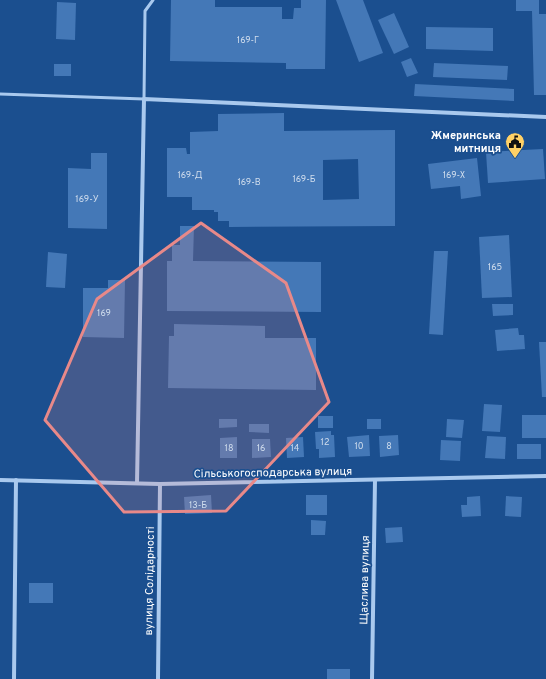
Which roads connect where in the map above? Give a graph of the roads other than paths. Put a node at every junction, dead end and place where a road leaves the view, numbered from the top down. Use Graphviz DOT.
graph roads {
  1 [pos="153,0"];
  2 [pos="0,94"];
  3 [pos="144,99"];
  4 [pos="546,117"];
  5 [pos="546,476"];
  6 [pos="0,480"];
  7 [pos="16,480"];
  8 [pos="375,480"];
  9 [pos="137,483"];
  10 [pos="160,484"];
  11 [pos="14,679"];
  12 [pos="158,679"];
  13 [pos="372,679"];
  1 -- 3 [label="lane"];
  2 -- 3 [label="lane"];
  3 -- 4 [label="street"];
  3 -- 9 [label="street"];
  5 -- 8 [label="street, Сільськогосподарська вулиця"];
  6 -- 7 [label="street, Сільськогосподарська вулиця"];
  7 -- 9 [label="street, Сільськогосподарська вулиця"];
  7 -- 11 [label="street"];
  8 -- 10 [label="street, Сільськогосподарська вулиця"];
  8 -- 13 [label="street, Щаслива вулиця"];
  9 -- 10 [label="street, Сільськогосподарська вулиця"];
  10 -- 12 [label="street, вулиця Солідарності"];
}
